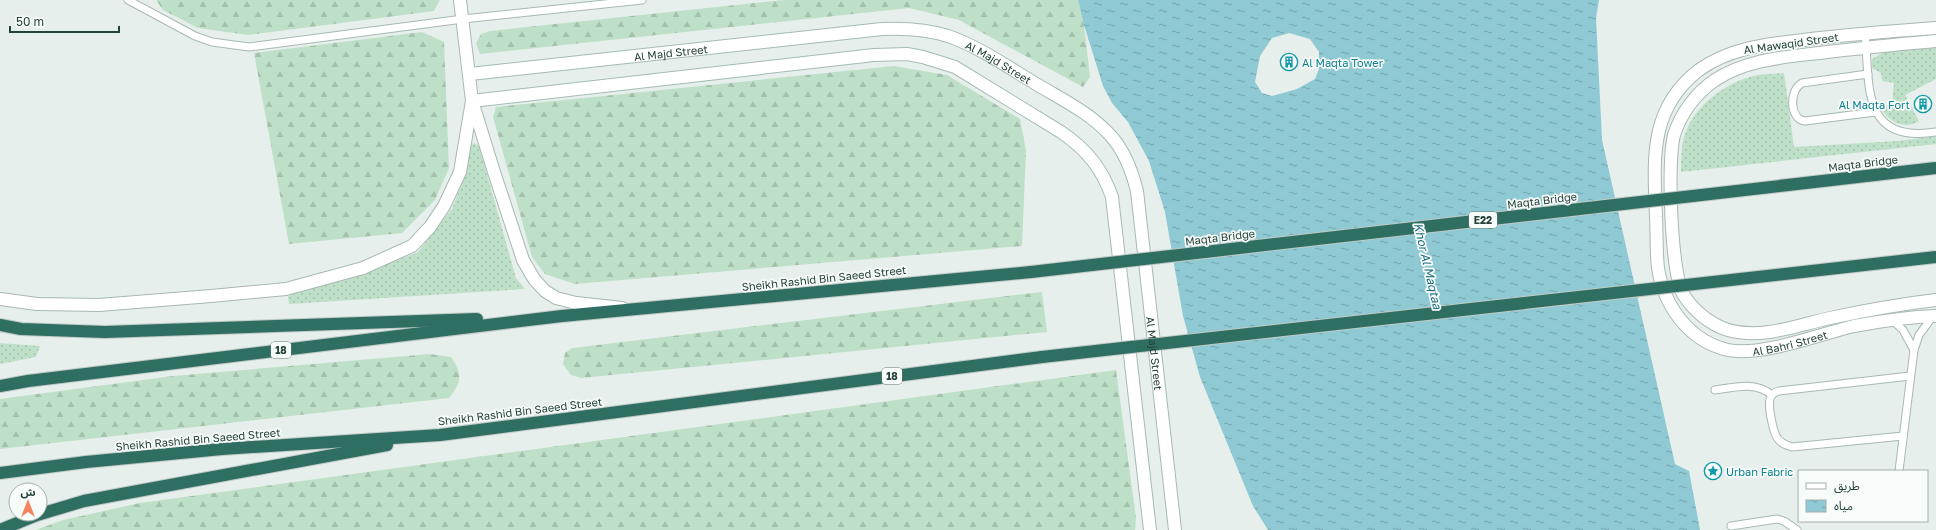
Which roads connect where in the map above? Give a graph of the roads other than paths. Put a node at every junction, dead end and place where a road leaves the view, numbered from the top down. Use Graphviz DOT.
graph roads {
  1 [pos="128,0"];
  2 [pos="460,0"];
  3 [pos="642,0"];
  4 [pos="463,19"];
  5 [pos="1936,28"];
  6 [pos="1865,33"];
  7 [pos="1936,41"];
  8 [pos="1867,47"];
  9 [pos="470,74"];
  10 [pos="1868,74"];
  11 [pos="472,101"];
  12 [pos="1875,112"];
  13 [pos="1936,132"];
  14 [pos="1936,168"];
  15 [pos="1936,257"];
  16 [pos="1031,272"];
  17 [pos="1683,293"];
  18 [pos="1666,295"];
  19 [pos="0,300"];
  20 [pos="1936,300"];
  21 [pos="637,309"];
  22 [pos="562,316"];
  23 [pos="1935,316"];
  24 [pos="1892,320"];
  25 [pos="0,325"];
  26 [pos="1914,350"];
  27 [pos="1910,376"];
  28 [pos="0,386"];
  29 [pos="1716,390"];
  30 [pos="1772,395"];
  31 [pos="440,435"];
  32 [pos="1903,436"];
  33 [pos="1899,470"];
  34 [pos="0,473"];
  35 [pos="1731,526"];
  36 [pos="0,530"];
  37 [pos="1150,530"];
  38 [pos="1175,530"];
  39 [pos="1797,530"];
  1 -- 4 [label="lane"];
  2 -- 4 [label="street"];
  3 -- 4 [label="lane"];
  4 -- 9 [label="street"];
  5 -- 6 [label="street, Al Mawaqid Street"];
  6 -- 8 [label="lane"];
  6 -- 18 [label="street, Al Mawaqid Street"];
  7 -- 8 [label="street, Al Mawaqid Street"];
  8 -- 10 [label="lane"];
  8 -- 17 [label="street, Al Mawaqid Street"];
  9 -- 11 [label="street"];
  9 -- 38 [label="street, Al Majd Street"];
  10 -- 12 [label="lane"];
  10 -- 12 [label="lane"];
  11 -- 19 [label="street"];
  11 -- 21 [label="street"];
  11 -- 37 [label="street"];
  12 -- 13 [label="lane"];
  14 -- 16 [label="highway, Maqta Bridge / E22, bridge"];
  15 -- 31 [label="highway, Sheikh Rashid Bin Saeed Street / 18, bridge"];
  16 -- 21 [label="highway, Sheikh Rashid Bin Saeed Street / 18"];
  17 -- 20 [label="street, Al Bahri Street"];
  18 -- 24 [label="street, Al Bahri Street"];
  21 -- 22 [label="highway, Sheikh Rashid Bin Saeed Street / 18"];
  22 -- 25 [label="highway"];
  22 -- 28 [label="highway, Sheikh Rashid Bin Saeed Street / 18"];
  23 -- 24 [label="street, Al Bahri Street"];
  23 -- 26 [label="lane"];
  24 -- 26 [label="lane"];
  26 -- 27 [label="lane"];
  27 -- 30 [label="lane"];
  27 -- 32 [label="lane"];
  29 -- 30 [label="lane"];
  30 -- 32 [label="lane"];
  31 -- 34 [label="highway, Sheikh Rashid Bin Saeed Street / 18"];
  31 -- 36 [label="highway"];
  32 -- 33 [label="lane"];
  35 -- 39 [label="lane"];
}
